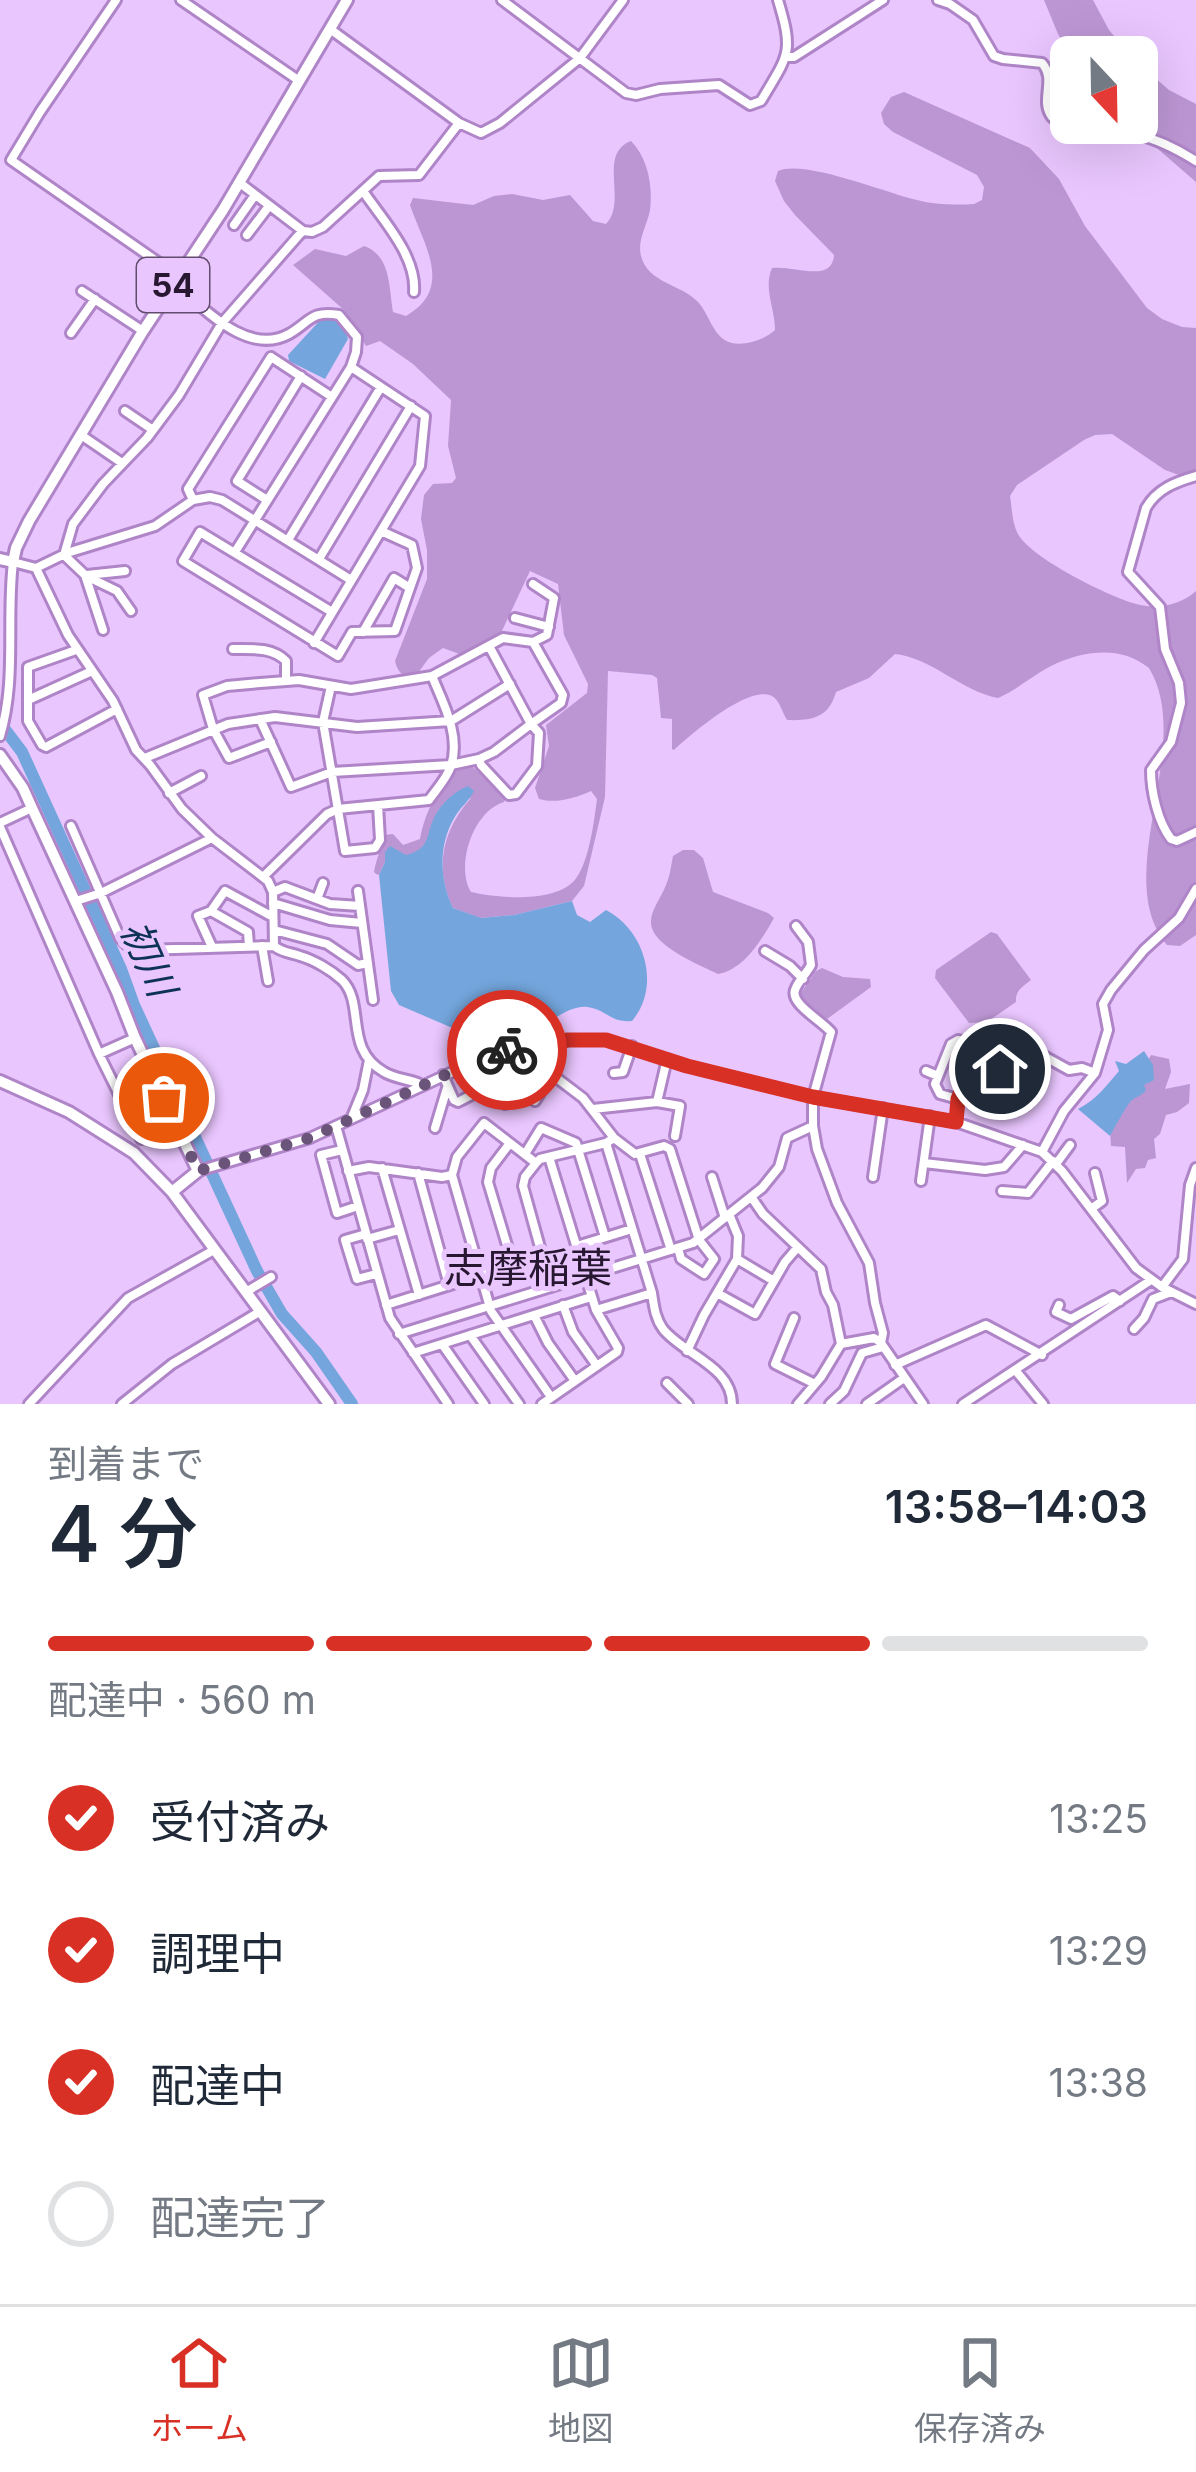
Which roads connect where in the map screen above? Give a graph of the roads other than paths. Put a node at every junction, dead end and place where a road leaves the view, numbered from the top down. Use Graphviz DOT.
graph roads {
  1 [pos="116,0"];
  2 [pos="181,0"];
  3 [pos="347,0"];
  4 [pos="502,0"];
  5 [pos="622,0"];
  6 [pos="778,0"];
  7 [pos="883,0"];
  8 [pos="938,0"];
  9 [pos="330,29"];
  10 [pos="786,57"];
  11 [pos="580,58"];
  12 [pos="298,80"];
  13 [pos="459,123"];
  14 [pos="1196,160"];
  15 [pos="238,182"];
  16 [pos="363,191"];
  17 [pos="255,195"];
  18 [pos="269,206"];
  19 [pos="234,225"];
  20 [pos="303,231"];
  21 [pos="247,235"];
  22 [pos="176,280"];
  23 [pos="82,292"];
  24 [pos="414,292"];
  25 [pos="94,299"];
  26 [pos="222,322"];
  27 [pos="143,331"];
  28 [pos="71,333"];
  29 [pos="351,367"];
  30 [pos="301,376"];
  31 [pos="381,387"];
  32 [pos="332,397"];
  33 [pos="411,406"];
  34 [pos="124,410"];
  35 [pos="153,430"];
  36 [pos="81,435"];
  37 [pos="122,463"];
  38 [pos="1196,476"];
  39 [pos="193,500"];
  40 [pos="267,500"];
  41 [pos="254,520"];
  42 [pos="381,531"];
  43 [pos="288,540"];
  44 [pos="235,552"];
  45 [pos="64,555"];
  46 [pos="319,560"];
  47 [pos="6,561"];
  48 [pos="36,568"];
  49 [pos="125,572"];
  50 [pos="85,575"];
  51 [pos="351,580"];
  52 [pos="533,584"];
  53 [pos="410,588"];
  54 [pos="131,611"];
  55 [pos="332,612"];
  56 [pos="515,617"];
  57 [pos="549,627"];
  58 [pos="103,630"];
  59 [pos="5,632"];
  60 [pos="363,632"];
  61 [pos="533,642"];
  62 [pos="314,643"];
  63 [pos="489,646"];
  64 [pos="233,649"];
  65 [pos="76,650"];
  66 [pos="92,670"];
  67 [pos="0,674"];
  68 [pos="432,676"];
  69 [pos="286,681"];
  70 [pos="11,683"];
  71 [pos="510,684"];
  72 [pos="331,686"];
  73 [pos="28,700"];
  74 [pos="117,710"];
  75 [pos="260,719"];
  76 [pos="451,721"];
  77 [pos="323,722"];
  78 [pos="531,724"];
  79 [pos="213,729"];
  80 [pos="0,736"];
  81 [pos="271,742"];
  82 [pos="0,755"];
  83 [pos="145,758"];
  84 [pos="479,759"];
  85 [pos="452,765"];
  86 [pos="332,772"];
  87 [pos="201,776"];
  88 [pos="170,793"];
  89 [pos="377,805"];
  90 [pos="32,808"];
  91 [pos="338,809"];
  92 [pos="0,825"];
  93 [pos="71,826"];
  94 [pos="1196,832"];
  95 [pos="212,838"];
  96 [pos="264,876"];
  97 [pos="323,883"];
  98 [pos="1196,889"];
  99 [pos="358,891"];
  100 [pos="99,894"];
  101 [pos="273,898"];
  102 [pos="317,899"];
  103 [pos="78,902"];
  104 [pos="360,906"];
  105 [pos="211,911"];
  106 [pos="274,917"];
  107 [pos="362,922"];
  108 [pos="796,926"];
  109 [pos="274,930"];
  110 [pos="212,946"];
  111 [pos="248,946"];
  112 [pos="262,946"];
  113 [pos="274,946"];
  114 [pos="765,951"];
  115 [pos="368,963"];
  116 [pos="803,979"];
  117 [pos="268,982"];
  118 [pos="373,1000"];
  119 [pos="135,1038"];
  120 [pos="543,1044"];
  121 [pos="982,1045"];
  122 [pos="632,1046"];
  123 [pos="1011,1046"];
  124 [pos="99,1054"];
  125 [pos="667,1059"];
  126 [pos="368,1060"];
  127 [pos="473,1062"];
  128 [pos="926,1071"];
  129 [pos="553,1072"];
  130 [pos="614,1073"];
  131 [pos="1094,1073"];
  132 [pos="443,1075"];
  133 [pos="938,1076"];
  134 [pos="0,1081"];
  135 [pos="964,1084"];
  136 [pos="422,1085"];
  137 [pos="448,1087"];
  138 [pos="484,1090"];
  139 [pos="813,1097"];
  140 [pos="958,1099"];
  141 [pos="535,1100"];
  142 [pos="657,1102"];
  143 [pos="505,1104"];
  144 [pos="883,1108"];
  145 [pos="593,1109"];
  146 [pos="930,1116"];
  147 [pos="352,1119"];
  148 [pos="956,1122"];
  149 [pos="175,1125"];
  150 [pos="336,1126"];
  151 [pos="812,1126"];
  152 [pos="435,1129"];
  153 [pos="675,1136"];
  154 [pos="610,1140"];
  155 [pos="510,1142"];
  156 [pos="1022,1145"];
  157 [pos="1070,1145"];
  158 [pos="342,1150"];
  159 [pos="577,1150"];
  160 [pos="1042,1152"];
  161 [pos="525,1154"];
  162 [pos="640,1154"];
  163 [pos="549,1157"];
  164 [pos="536,1163"];
  165 [pos="924,1163"];
  166 [pos="1055,1163"];
  167 [pos="382,1168"];
  168 [pos="1196,1168"];
  169 [pos="198,1171"];
  170 [pos="348,1171"];
  171 [pos="418,1173"];
  172 [pos="1095,1173"];
  173 [pos="452,1175"];
  174 [pos="712,1177"];
  175 [pos="873,1177"];
  176 [pos="922,1180"];
  177 [pos="1002,1191"];
  178 [pos="172,1192"];
  179 [pos="752,1198"];
  180 [pos="358,1206"];
  181 [pos="1090,1209"];
  182 [pos="727,1216"];
  183 [pos="632,1228"];
  184 [pos="399,1230"];
  185 [pos="367,1237"];
  186 [pos="604,1238"];
  187 [pos="699,1240"];
  188 [pos="576,1246"];
  189 [pos="797,1248"];
  190 [pos="674,1249"];
  191 [pos="214,1250"];
  192 [pos="542,1256"];
  193 [pos="737,1258"];
  194 [pos="642,1259"];
  195 [pos="513,1265"];
  196 [pos="377,1274"];
  197 [pos="481,1275"];
  198 [pos="586,1276"];
  199 [pos="271,1277"];
  200 [pos="1151,1280"];
  201 [pos="774,1281"];
  202 [pos="449,1285"];
  203 [pos="551,1287"];
  204 [pos="1167,1289"];
  205 [pos="250,1290"];
  206 [pos="652,1293"];
  207 [pos="717,1293"];
  208 [pos="419,1294"];
  209 [pos="592,1297"];
  210 [pos="1120,1301"];
  211 [pos="1196,1304"];
  212 [pos="386,1305"];
  213 [pos="1059,1305"];
  214 [pos="489,1306"];
  215 [pos="563,1306"];
  216 [pos="596,1310"];
  217 [pos="259,1312"];
  218 [pos="534,1315"];
  219 [pos="794,1318"];
  220 [pos="500,1325"];
  221 [pos="1134,1329"];
  222 [pos="400,1334"];
  223 [pos="470,1335"];
  224 [pos="442,1344"];
  225 [pos="841,1344"];
  226 [pos="882,1345"];
  227 [pos="687,1352"];
  228 [pos="413,1353"];
  229 [pos="1042,1354"];
  230 [pos="895,1365"];
  231 [pos="597,1366"];
  232 [pos="1016,1371"];
  233 [pos="904,1378"];
  234 [pos="574,1382"];
  235 [pos="667,1383"];
  236 [pos="815,1384"];
  237 [pos="546,1401"];
  238 [pos="682,1402"];
  239 [pos="918,1402"];
  240 [pos="833,1403"];
  241 [pos="29,1404"];
  242 [pos="122,1404"];
  243 [pos="329,1404"];
  244 [pos="448,1404"];
  245 [pos="484,1404"];
  246 [pos="519,1404"];
  247 [pos="732,1404"];
  248 [pos="798,1404"];
  249 [pos="867,1404"];
  250 [pos="963,1404"];
  251 [pos="1043,1404"];
  1 -- 22 [label="street"];
  2 -- 12 [label="street"];
  3 -- 9 [label="main road, 54"];
  4 -- 11 [label="street"];
  5 -- 11 [label="street"];
  6 -- 10 [label="street"];
  7 -- 10 [label="street"];
  8 -- 14 [label="street"];
  9 -- 12 [label="main road, 54"];
  9 -- 13 [label="street"];
  10 -- 11 [label="street"];
  11 -- 13 [label="street"];
  12 -- 15 [label="main road, 54"];
  13 -- 16 [label="street"];
  15 -- 17 [label="street"];
  15 -- 22 [label="main road, 54"];
  16 -- 20 [label="street"];
  16 -- 24 [label="street"];
  17 -- 18 [label="street"];
  17 -- 19 [label="street"];
  18 -- 20 [label="street"];
  18 -- 21 [label="street"];
  20 -- 26 [label="street"];
  22 -- 26 [label="street"];
  22 -- 27 [label="main road, 54"];
  23 -- 25 [label="street"];
  25 -- 27 [label="street"];
  25 -- 28 [label="street"];
  26 -- 29 [label="street"];
  26 -- 35 [label="street"];
  27 -- 36 [label="main road, 54"];
  29 -- 31 [label="street"];
  29 -- 32 [label="street"];
  30 -- 32 [label="street"];
  30 -- 39 [label="street"];
  30 -- 40 [label="street"];
  31 -- 33 [label="street"];
  31 -- 43 [label="street"];
  32 -- 40 [label="street"];
  33 -- 42 [label="street"];
  33 -- 46 [label="street"];
  34 -- 35 [label="street"];
  35 -- 37 [label="street"];
  36 -- 37 [label="street"];
  36 -- 47 [label="main road, 54"];
  37 -- 45 [label="street"];
  38 -- 94 [label="street"];
  39 -- 41 [label="street"];
  39 -- 45 [label="street"];
  40 -- 41 [label="street"];
  41 -- 43 [label="street"];
  41 -- 44 [label="street"];
  42 -- 51 [label="street"];
  42 -- 53 [label="street"];
  43 -- 46 [label="street"];
  44 -- 55 [label="street"];
  44 -- 62 [label="street"];
  45 -- 48 [label="street"];
  45 -- 50 [label="street"];
  46 -- 51 [label="street"];
  47 -- 48 [label="street"];
  47 -- 59 [label="street"];
  48 -- 65 [label="street"];
  49 -- 50 [label="street"];
  50 -- 54 [label="street"];
  50 -- 58 [label="street"];
  51 -- 55 [label="street"];
  52 -- 57 [label="street"];
  53 -- 60 [label="street"];
  53 -- 60 [label="street"];
  55 -- 62 [label="street"];
  56 -- 57 [label="street"];
  57 -- 61 [label="street"];
  59 -- 70 [label="street"];
  60 -- 62 [label="street"];
  61 -- 63 [label="street"];
  61 -- 78 [label="street"];
  63 -- 68 [label="street"];
  63 -- 71 [label="street"];
  64 -- 69 [label="street"];
  65 -- 66 [label="street"];
  65 -- 73 [label="street"];
  66 -- 73 [label="street"];
  66 -- 74 [label="street"];
  67 -- 70 [label="street"];
  68 -- 72 [label="street"];
  68 -- 76 [label="street"];
  69 -- 72 [label="street"];
  69 -- 79 [label="street"];
  70 -- 80 [label="street"];
  71 -- 76 [label="street"];
  71 -- 78 [label="street"];
  72 -- 77 [label="street"];
  73 -- 74 [label="street"];
  74 -- 83 [label="street"];
  75 -- 77 [label="street"];
  75 -- 79 [label="street"];
  75 -- 81 [label="street"];
  76 -- 77 [label="street"];
  76 -- 85 [label="street"];
  77 -- 86 [label="street"];
  78 -- 84 [label="street"];
  78 -- 84 [label="street"];
  79 -- 81 [label="street"];
  79 -- 83 [label="street"];
  81 -- 86 [label="street"];
  82 -- 90 [label="main road"];
  83 -- 88 [label="street"];
  84 -- 85 [label="street"];
  85 -- 86 [label="street"];
  85 -- 89 [label="street"];
  86 -- 91 [label="street"];
  87 -- 88 [label="street"];
  88 -- 95 [label="street"];
  89 -- 91 [label="street"];
  89 -- 91 [label="street"];
  90 -- 92 [label="street"];
  90 -- 103 [label="main road"];
  91 -- 96 [label="street"];
  92 -- 124 [label="street"];
  93 -- 100 [label="street"];
  95 -- 96 [label="street"];
  95 -- 100 [label="street"];
  96 -- 101 [label="street"];
  97 -- 102 [label="street"];
  98 -- 131 [label="street"];
  99 -- 104 [label="street"];
  100 -- 103 [label="street"];
  100 -- 110 [label="street"];
  101 -- 102 [label="street"];
  101 -- 106 [label="street"];
  101 -- 107 [label="street"];
  102 -- 104 [label="street"];
  103 -- 119 [label="main road"];
  104 -- 107 [label="street"];
  105 -- 106 [label="street"];
  105 -- 110 [label="street"];
  105 -- 111 [label="street"];
  106 -- 109 [label="street"];
  107 -- 115 [label="street"];
  108 -- 116 [label="street"];
  109 -- 113 [label="street"];
  109 -- 115 [label="street"];
  110 -- 111 [label="street"];
  111 -- 112 [label="street"];
  112 -- 113 [label="street"];
  112 -- 117 [label="street"];
  113 -- 126 [label="street"];
  114 -- 116 [label="street"];
  115 -- 118 [label="street"];
  116 -- 139 [label="street"];
  119 -- 124 [label="street"];
  119 -- 149 [label="main road"];
  120 -- 122 [label="street"];
  120 -- 127 [label="street"];
  120 -- 129 [label="street"];
  121 -- 123 [label="street"];
  121 -- 133 [label="street"];
  121 -- 135 [label="street"];
  122 -- 125 [label="street"];
  122 -- 130 [label="street"];
  123 -- 131 [label="street"];
  123 -- 135 [label="street"];
  124 -- 149 [label="street"];
  125 -- 139 [label="street"];
  125 -- 142 [label="street"];
  126 -- 136 [label="street"];
  126 -- 147 [label="street"];
  127 -- 132 [label="street"];
  127 -- 138 [label="street"];
  128 -- 133 [label="street"];
  129 -- 141 [label="street"];
  129 -- 145 [label="street"];
  131 -- 160 [label="street"];
  132 -- 136 [label="street"];
  132 -- 137 [label="street"];
  133 -- 140 [label="street"];
  134 -- 178 [label="main road"];
  135 -- 140 [label="street"];
  136 -- 147 [label="street"];
  137 -- 138 [label="street"];
  137 -- 152 [label="street"];
  138 -- 143 [label="street"];
  139 -- 144 [label="street"];
  139 -- 151 [label="street"];
  140 -- 148 [label="street"];
  142 -- 145 [label="street"];
  142 -- 153 [label="street"];
  144 -- 146 [label="street"];
  144 -- 175 [label="street"];
  145 -- 154 [label="street"];
  146 -- 148 [label="street"];
  146 -- 165 [label="street"];
  147 -- 150 [label="street"];
  148 -- 156 [label="street"];
  149 -- 169 [label="main road"];
  150 -- 158 [label="street"];
  150 -- 169 [label="street"];
  151 -- 179 [label="street"];
  151 -- 226 [label="street"];
  154 -- 159 [label="street"];
  154 -- 162 [label="street"];
  154 -- 183 [label="street"];
  155 -- 161 [label="street"];
  155 -- 173 [label="street"];
  155 -- 195 [label="street"];
  156 -- 160 [label="street"];
  156 -- 165 [label="street"];
  157 -- 166 [label="street"];
  158 -- 170 [label="street"];
  158 -- 180 [label="street"];
  159 -- 161 [label="street"];
  159 -- 163 [label="street"];
  159 -- 186 [label="street"];
  160 -- 166 [label="street"];
  161 -- 164 [label="street"];
  162 -- 187 [label="street"];
  162 -- 190 [label="street"];
  163 -- 164 [label="street"];
  163 -- 188 [label="street"];
  164 -- 192 [label="street"];
  165 -- 176 [label="street"];
  166 -- 177 [label="street"];
  166 -- 181 [label="street"];
  167 -- 170 [label="street"];
  167 -- 171 [label="street"];
  167 -- 184 [label="street"];
  168 -- 204 [label="street"];
  169 -- 178 [label="main road"];
  170 -- 180 [label="street"];
  171 -- 173 [label="street"];
  171 -- 202 [label="street"];
  172 -- 181 [label="street"];
  173 -- 197 [label="street"];
  174 -- 182 [label="street"];
  178 -- 191 [label="main road"];
  179 -- 182 [label="street"];
  179 -- 189 [label="street"];
  180 -- 185 [label="street"];
  181 -- 200 [label="street"];
  182 -- 187 [label="street"];
  182 -- 193 [label="street"];
  183 -- 186 [label="street"];
  183 -- 194 [label="street"];
  184 -- 185 [label="street"];
  184 -- 208 [label="street"];
  185 -- 196 [label="street"];
  185 -- 196 [label="street"];
  186 -- 188 [label="street"];
  187 -- 190 [label="street"];
  187 -- 190 [label="street"];
  188 -- 198 [label="street"];
  189 -- 201 [label="street"];
  189 -- 225 [label="street"];
  190 -- 194 [label="street"];
  191 -- 205 [label="main road"];
  191 -- 241 [label="street"];
  192 -- 195 [label="street"];
  192 -- 203 [label="street"];
  193 -- 201 [label="street"];
  193 -- 207 [label="street"];
  194 -- 198 [label="street"];
  194 -- 206 [label="street"];
  195 -- 197 [label="street"];
  196 -- 212 [label="street"];
  197 -- 202 [label="street"];
  197 -- 214 [label="street"];
  198 -- 203 [label="street"];
  198 -- 209 [label="street"];
  199 -- 205 [label="street"];
  200 -- 204 [label="street"];
  200 -- 210 [label="street"];
  201 -- 207 [label="street"];
  202 -- 208 [label="street"];
  203 -- 214 [label="street"];
  204 -- 211 [label="street"];
  204 -- 221 [label="street"];
  205 -- 217 [label="main road"];
  206 -- 216 [label="street"];
  206 -- 227 [label="street"];
  207 -- 227 [label="street"];
  208 -- 212 [label="street"];
  209 -- 215 [label="street"];
  209 -- 216 [label="street"];
  210 -- 213 [label="street"];
  210 -- 229 [label="street"];
  212 -- 222 [label="street"];
  214 -- 220 [label="street"];
  214 -- 222 [label="street"];
  215 -- 218 [label="street"];
  215 -- 231 [label="street"];
  216 -- 231 [label="street"];
  217 -- 242 [label="street"];
  217 -- 243 [label="main road"];
  218 -- 220 [label="street"];
  218 -- 234 [label="street"];
  219 -- 236 [label="street"];
  220 -- 223 [label="street"];
  220 -- 237 [label="street"];
  222 -- 228 [label="street"];
  223 -- 224 [label="street"];
  223 -- 246 [label="street"];
  224 -- 228 [label="street"];
  224 -- 245 [label="street"];
  225 -- 226 [label="street"];
  225 -- 236 [label="street"];
  226 -- 230 [label="street"];
  226 -- 240 [label="street"];
  227 -- 247 [label="street"];
  228 -- 244 [label="street"];
  229 -- 230 [label="street"];
  229 -- 232 [label="street"];
  230 -- 233 [label="street"];
  231 -- 234 [label="street"];
  232 -- 250 [label="street"];
  232 -- 251 [label="street"];
  233 -- 239 [label="street"];
  233 -- 249 [label="street"];
  234 -- 237 [label="street"];
  235 -- 238 [label="street"];
  236 -- 248 [label="street"];
}
